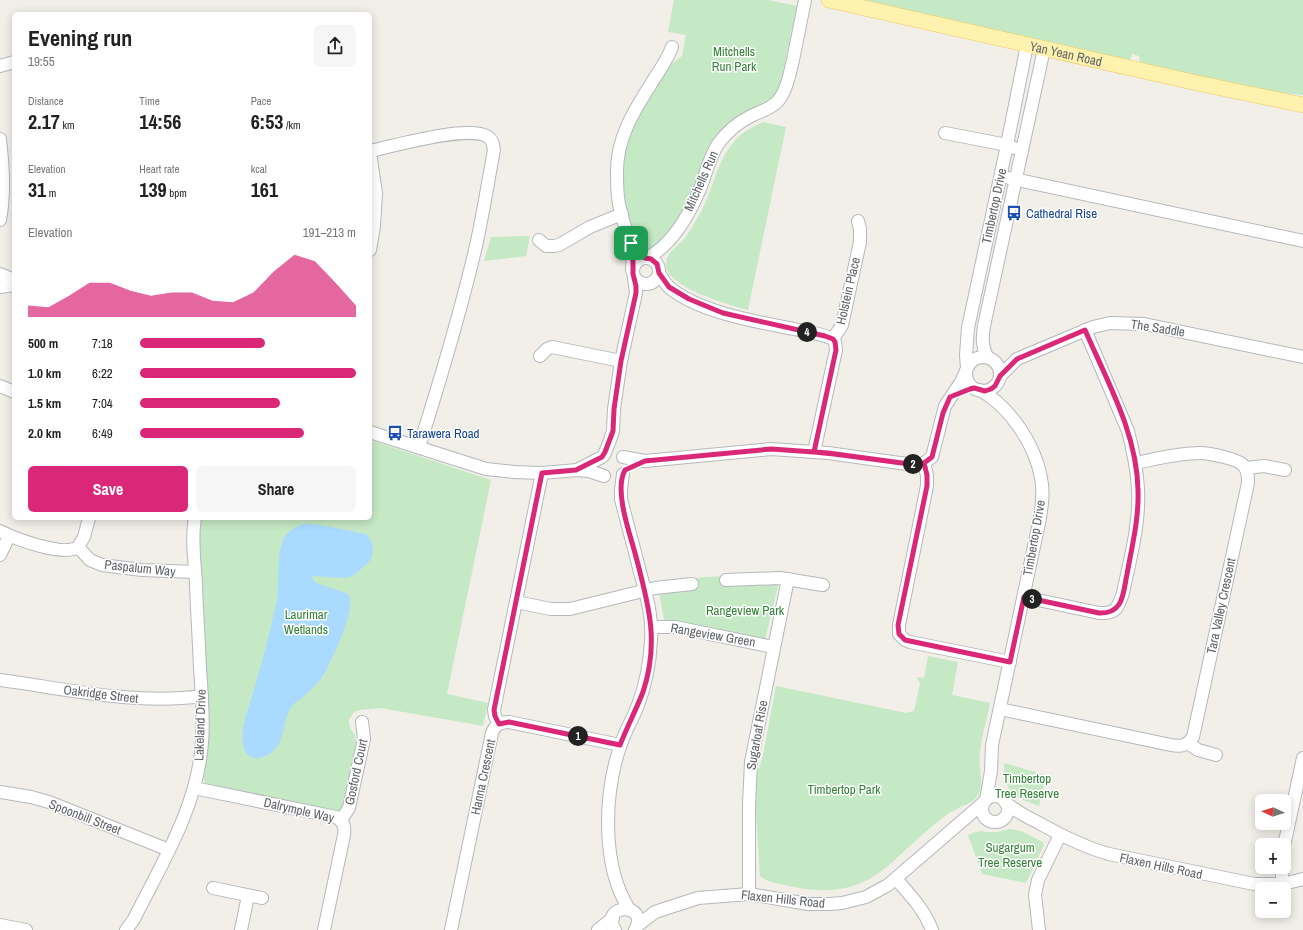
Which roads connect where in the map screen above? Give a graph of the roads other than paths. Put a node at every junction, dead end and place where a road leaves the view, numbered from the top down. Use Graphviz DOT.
graph roads {
  1 [pos="806,0"];
  2 [pos="829,0"];
  3 [pos="1026,45"];
  4 [pos="672,47"];
  5 [pos="1044,49"];
  6 [pos="12,63"];
  7 [pos="0,66"];
  8 [pos="1303,105"];
  9 [pos="945,133"];
  10 [pos="0,138"];
  11 [pos="1007,145"];
  12 [pos="372,152"];
  13 [pos="1022,152"];
  14 [pos="372,166"];
  15 [pos="1000,176"];
  16 [pos="1016,180"];
  17 [pos="622,214"];
  18 [pos="0,220"];
  19 [pos="858,221"];
  20 [pos="372,238"];
  21 [pos="539,240"];
  22 [pos="1303,241"];
  23 [pos="631,243"];
  24 [pos="663,247"];
  25 [pos="646,258"];
  26 [pos="659,270"];
  27 [pos="0,274"];
  28 [pos="633,274"];
  29 [pos="12,279"];
  30 [pos="650,284"];
  31 [pos="12,285"];
  32 [pos="0,287"];
  33 [pos="669,287"];
  34 [pos="634,305"];
  35 [pos="1085,330"];
  36 [pos="833,339"];
  37 [pos="540,356"];
  38 [pos="1303,357"];
  39 [pos="989,358"];
  40 [pos="1017,359"];
  41 [pos="621,361"];
  42 [pos="967,370"];
  43 [pos="999,379"];
  44 [pos="0,386"];
  45 [pos="977,390"];
  46 [pos="12,391"];
  47 [pos="950,397"];
  48 [pos="1003,408"];
  49 [pos="613,431"];
  50 [pos="372,433"];
  51 [pos="418,447"];
  52 [pos="814,452"];
  53 [pos="622,455"];
  54 [pos="603,456"];
  55 [pos="645,461"];
  56 [pos="924,463"];
  57 [pos="1136,463"];
  58 [pos="1246,468"];
  59 [pos="576,470"];
  60 [pos="1285,470"];
  61 [pos="624,472"];
  62 [pos="542,473"];
  63 [pos="605,477"];
  64 [pos="621,498"];
  65 [pos="88,520"];
  66 [pos="195,520"];
  67 [pos="5,533"];
  68 [pos="78,547"];
  69 [pos="0,555"];
  70 [pos="195,572"];
  71 [pos="788,578"];
  72 [pos="726,580"];
  73 [pos="692,584"];
  74 [pos="823,585"];
  75 [pos="644,590"];
  76 [pos="1024,597"];
  77 [pos="516,602"];
  78 [pos="652,627"];
  79 [pos="774,647"];
  80 [pos="1010,662"];
  81 [pos="0,680"];
  82 [pos="202,696"];
  83 [pos="1000,709"];
  84 [pos="362,722"];
  85 [pos="499,724"];
  86 [pos="1188,743"];
  87 [pos="620,745"];
  88 [pos="1216,755"];
  89 [pos="1303,758"];
  90 [pos="991,771"];
  91 [pos="194,788"];
  92 [pos="0,792"];
  93 [pos="1004,800"];
  94 [pos="985,801"];
  95 [pos="1026,817"];
  96 [pos="1004,818"];
  97 [pos="987,819"];
  98 [pos="341,820"];
  99 [pos="959,824"];
  100 [pos="1060,835"];
  101 [pos="1286,838"];
  102 [pos="169,850"];
  103 [pos="896,878"];
  104 [pos="1303,879"];
  105 [pos="1291,882"];
  106 [pos="1255,884"];
  107 [pos="617,886"];
  108 [pos="213,888"];
  109 [pos="749,894"];
  110 [pos="248,896"];
  111 [pos="262,898"];
  112 [pos="630,910"];
  113 [pos="655,912"];
  114 [pos="614,915"];
  115 [pos="133,924"];
  116 [pos="0,925"];
  117 [pos="636,928"];
  118 [pos="26,930"];
  119 [pos="126,930"];
  120 [pos="241,930"];
  121 [pos="324,930"];
  122 [pos="451,930"];
  123 [pos="598,930"];
  124 [pos="615,930"];
  125 [pos="932,930"];
  126 [pos="1039,930"];
  1 -- 24 [label="street, Mitchells Run"];
  2 -- 3 [label="main road, Yan Yean Road"];
  3 -- 5 [label="main road, Yan Yean Road"];
  3 -- 11 [label="street, Timbertop Drive"];
  4 -- 17 [label="street"];
  5 -- 8 [label="main road, Yan Yean Road"];
  5 -- 13 [label="street, Timbertop Drive"];
  6 -- 7 [label="street"];
  9 -- 11 [label="street"];
  10 -- 18 [label="street"];
  11 -- 13 [label="street"];
  11 -- 15 [label="street, Timbertop Drive"];
  12 -- 51 [label="street"];
  13 -- 16 [label="street, Timbertop Drive"];
  14 -- 20 [label="street"];
  15 -- 16 [label="street"];
  15 -- 42 [label="street, Timbertop Drive"];
  16 -- 22 [label="street"];
  16 -- 39 [label="street, Timbertop Drive"];
  17 -- 21 [label="street"];
  17 -- 23 [label="street"];
  19 -- 36 [label="street, Holstein Place"];
  23 -- 25 [label="street"];
  23 -- 28 [label="street"];
  24 -- 25 [label="street, Mitchells Run"];
  24 -- 26 [label="street, Mitchells Run"];
  25 -- 26 [label="street"];
  25 -- 28 [label="street"];
  26 -- 30 [label="street"];
  26 -- 33 [label="street"];
  27 -- 29 [label="street"];
  28 -- 30 [label="street"];
  28 -- 34 [label="street"];
  30 -- 33 [label="street"];
  30 -- 34 [label="street"];
  31 -- 32 [label="street"];
  33 -- 36 [label="street"];
  34 -- 41 [label="street"];
  35 -- 38 [label="street, The Saddle"];
  35 -- 40 [label="street, The Saddle"];
  35 -- 57 [label="street"];
  36 -- 52 [label="street, Holstein Place"];
  37 -- 41 [label="street"];
  39 -- 40 [label="street, The Saddle"];
  39 -- 42 [label="street"];
  39 -- 43 [label="street"];
  40 -- 43 [label="street, The Saddle"];
  41 -- 49 [label="street"];
  42 -- 45 [label="street"];
  42 -- 47 [label="street"];
  43 -- 45 [label="street"];
  43 -- 48 [label="street, Timbertop Drive"];
  44 -- 46 [label="street"];
  45 -- 47 [label="street"];
  45 -- 48 [label="street, Timbertop Drive"];
  47 -- 56 [label="street"];
  48 -- 76 [label="street, Timbertop Drive"];
  49 -- 53 [label="street"];
  49 -- 54 [label="street"];
  50 -- 51 [label="street"];
  51 -- 62 [label="street"];
  52 -- 55 [label="street"];
  52 -- 56 [label="street"];
  53 -- 54 [label="street"];
  53 -- 55 [label="street"];
  53 -- 61 [label="street"];
  54 -- 59 [label="street"];
  54 -- 63 [label="street"];
  55 -- 61 [label="street"];
  56 -- 80 [label="street"];
  57 -- 58 [label="street"];
  57 -- 76 [label="street"];
  58 -- 60 [label="street"];
  58 -- 86 [label="street, Tara Valley Crescent"];
  59 -- 62 [label="street"];
  59 -- 63 [label="street"];
  61 -- 63 [label="street"];
  61 -- 64 [label="street"];
  62 -- 77 [label="street"];
  63 -- 64 [label="street"];
  64 -- 75 [label="street"];
  65 -- 68 [label="street"];
  66 -- 70 [label="street, Lakeland Drive"];
  67 -- 68 [label="street"];
  67 -- 69 [label="street"];
  68 -- 70 [label="street, Paspalum Way"];
  70 -- 82 [label="street, Lakeland Drive"];
  71 -- 72 [label="street"];
  71 -- 74 [label="street"];
  71 -- 79 [label="street, Sugarloaf Rise"];
  73 -- 75 [label="street"];
  75 -- 77 [label="street"];
  75 -- 78 [label="street"];
  76 -- 80 [label="street, Timbertop Drive"];
  77 -- 85 [label="street"];
  78 -- 79 [label="street, Rangeview Green"];
  78 -- 87 [label="street"];
  79 -- 109 [label="street, Sugarloaf Rise"];
  80 -- 83 [label="street, Timbertop Drive"];
  81 -- 82 [label="street, Oakridge Street"];
  82 -- 91 [label="street, Lakeland Drive"];
  83 -- 86 [label="street"];
  83 -- 90 [label="street, Timbertop Drive"];
  84 -- 98 [label="street, Gosford Court"];
  85 -- 87 [label="street, Hanna Crescent"];
  85 -- 122 [label="street, Hanna Crescent"];
  86 -- 88 [label="street"];
  87 -- 107 [label="street"];
  89 -- 101 [label="street"];
  90 -- 93 [label="street, Timbertop Drive"];
  90 -- 94 [label="street, Timbertop Drive"];
  91 -- 98 [label="street, Dalrymple Way"];
  91 -- 102 [label="street, Lakeland Drive"];
  92 -- 102 [label="street, Spoonbill Street"];
  93 -- 94 [label="street"];
  93 -- 95 [label="street, Flaxen Hills Road"];
  93 -- 96 [label="street"];
  94 -- 97 [label="street"];
  94 -- 99 [label="street, Flaxen Hills Road"];
  95 -- 96 [label="street"];
  95 -- 100 [label="street, Flaxen Hills Road"];
  96 -- 97 [label="street"];
  97 -- 99 [label="street, Flaxen Hills Road"];
  98 -- 121 [label="street, Dalrymple Way"];
  99 -- 103 [label="street, Flaxen Hills Road"];
  100 -- 106 [label="street, Flaxen Hills Road"];
  100 -- 126 [label="street"];
  102 -- 115 [label="street, Lakeland Drive"];
  103 -- 109 [label="street, Flaxen Hills Road"];
  103 -- 125 [label="street"];
  104 -- 105 [label="street, Flaxen Hills Road"];
  107 -- 112 [label="street"];
  107 -- 114 [label="street"];
  108 -- 110 [label="street"];
  109 -- 113 [label="street, Flaxen Hills Road"];
  110 -- 111 [label="street"];
  110 -- 120 [label="street"];
  112 -- 113 [label="street, Flaxen Hills Road"];
  112 -- 114 [label="street"];
  112 -- 117 [label="street"];
  113 -- 117 [label="street, Flaxen Hills Road"];
  114 -- 123 [label="street"];
  114 -- 124 [label="street"];
  115 -- 119 [label="street, Lakeland Drive"];
  116 -- 118 [label="street"];
}
